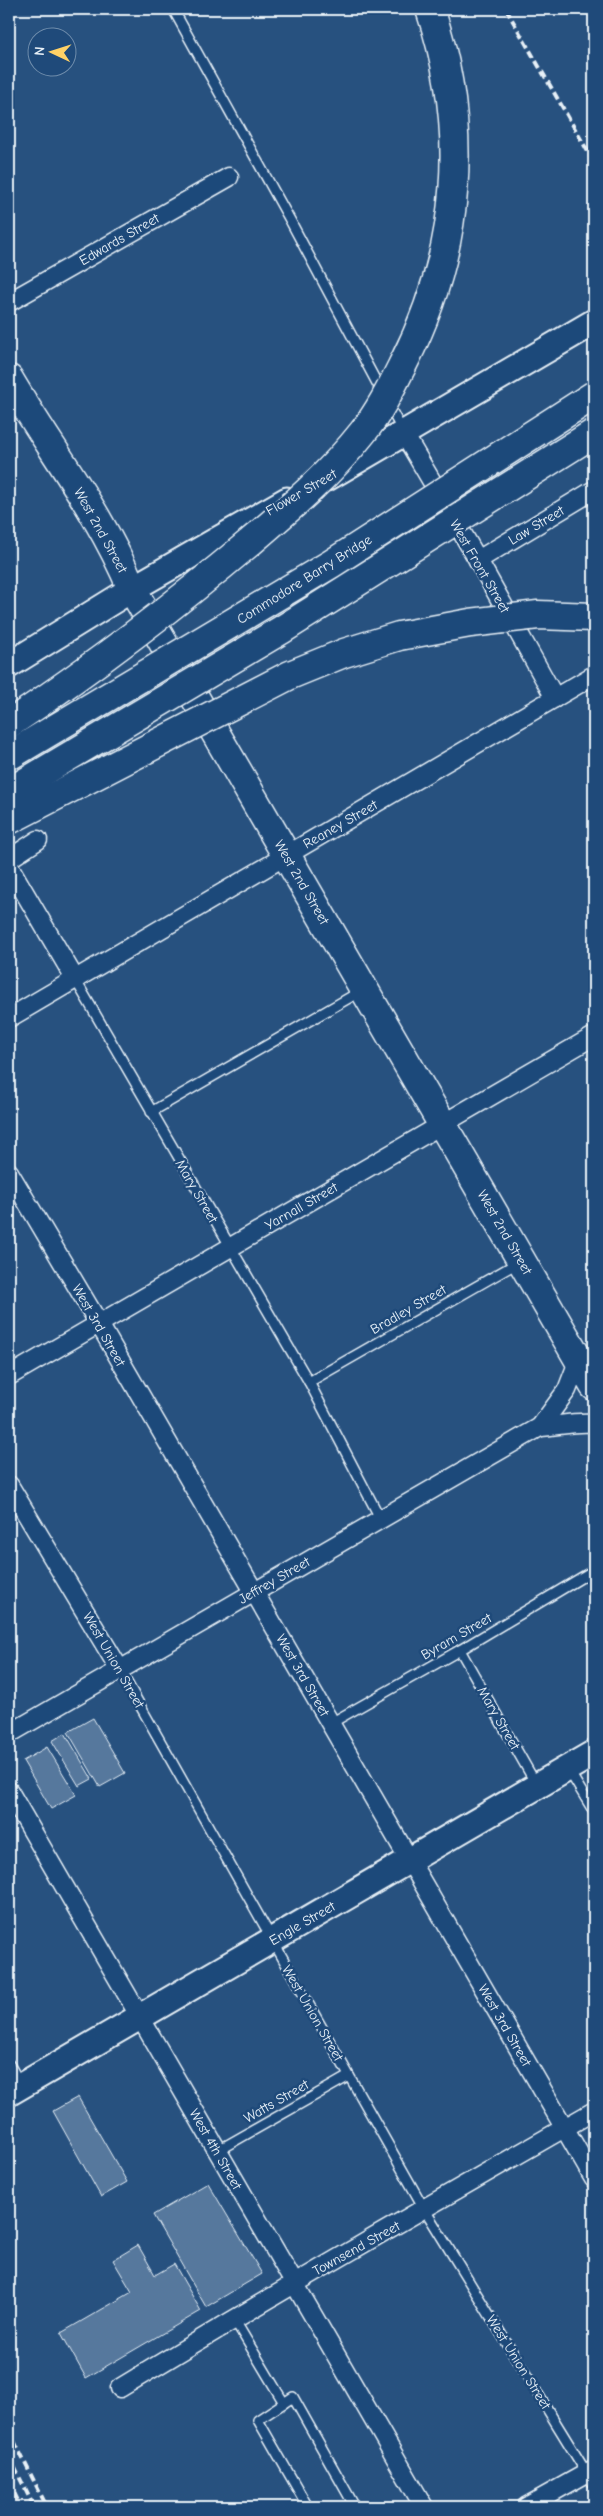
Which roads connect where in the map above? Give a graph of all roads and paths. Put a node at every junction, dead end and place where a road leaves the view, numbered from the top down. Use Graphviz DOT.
graph roads {
  1 [pos="173,9"];
  2 [pos="430,9"];
  3 [pos="230,177"];
  4 [pos="9,302"];
  5 [pos="594,322"];
  6 [pos="9,379"];
  7 [pos="594,395"];
  8 [pos="594,433"];
  9 [pos="404,434"];
  10 [pos="594,490"];
  11 [pos="478,560"];
  12 [pos="132,588"];
  13 [pos="594,617"];
  14 [pos="9,665"];
  15 [pos="594,675"];
  16 [pos="555,698"];
  17 [pos="9,724"];
  18 [pos="9,756"];
  19 [pos="9,792"];
  20 [pos="9,820"];
  21 [pos="38,840"];
  22 [pos="287,855"];
  23 [pos="9,859"];
  24 [pos="9,866"];
  25 [pos="75,979"];
  26 [pos="365,990"];
  27 [pos="9,1018"];
  28 [pos="594,1036"];
  29 [pos="151,1112"];
  30 [pos="442,1124"];
  31 [pos="9,1172"];
  32 [pos="229,1248"];
  33 [pos="521,1260"];
  34 [pos="98,1322"];
  35 [pos="579,1359"];
  36 [pos="9,1376"];
  37 [pos="309,1382"];
  38 [pos="594,1384"];
  39 [pos="594,1423"];
  40 [pos="540,1427"];
  41 [pos="9,1485"];
  42 [pos="380,1518"];
  43 [pos="594,1570"];
  44 [pos="254,1592"];
  45 [pos="460,1650"];
  46 [pos="120,1670"];
  47 [pos="330,1723"];
  48 [pos="9,1734"];
  49 [pos="594,1753"];
  50 [pos="568,1768"];
  51 [pos="538,1786"];
  52 [pos="9,1791"];
  53 [pos="594,1812"];
  54 [pos="410,1860"];
  55 [pos="272,1940"];
  56 [pos="140,2017"];
  57 [pos="9,2064"];
  58 [pos="349,2076"];
  59 [pos="15,2090"];
  60 [pos="594,2111"];
  61 [pos="565,2128"];
  62 [pos="217,2151"];
  63 [pos="594,2179"];
  64 [pos="425,2210"];
  65 [pos="294,2282"];
  66 [pos="234,2319"];
  67 [pos="120,2388"];
  68 [pos="284,2403"];
  69 [pos="592,2475"];
  70 [pos="308,2507"];
  71 [pos="355,2507"];
  72 [pos="424,2507"];
  73 [pos="526,2507"];
  1 -- 9 [label="lane"];
  2 -- 17 [label="main road, bridge"];
  3 -- 4 [label="street, Edwards Street"];
  5 -- 9 [label="street, Flower Street"];
  6 -- 12 [label="main road, West 2nd Street"];
  7 -- 18 [label="main road, Commodore Barry Bridge, bridge"];
  8 -- 19 [label="main road, bridge"];
  9 -- 11 [label="street, West Front Street"];
  9 -- 12 [label="street, Flower Street"];
  10 -- 11 [label="street, Law Street"];
  11 -- 16 [label="street, West Front Street"];
  12 -- 14 [label="street, Flower Street"];
  12 -- 22 [label="main road, West 2nd Street"];
  13 -- 20 [label="main road, bridge"];
  15 -- 16 [label="street, Reaney Street"];
  16 -- 22 [label="street, Reaney Street"];
  21 -- 23 [label="street"];
  22 -- 25 [label="street, Reaney Street"];
  22 -- 26 [label="main road, West 2nd Street"];
  24 -- 25 [label="street, Mary Street"];
  25 -- 27 [label="street, Reaney Street"];
  25 -- 29 [label="lane, Mary Street"];
  26 -- 29 [label="lane"];
  26 -- 30 [label="main road, West 2nd Street"];
  28 -- 30 [label="street, Yarnall Street"];
  29 -- 32 [label="lane, Mary Street"];
  30 -- 32 [label="street, Yarnall Street"];
  30 -- 33 [label="main road, West 2nd Street"];
  31 -- 34 [label="street, West 3rd Street"];
  32 -- 34 [label="street, Yarnall Street"];
  32 -- 37 [label="lane, Mary Street"];
  33 -- 35 [label="main road, West 2nd Street"];
  33 -- 37 [label="lane, Bradley Street"];
  34 -- 36 [label="street, Yarnall Street"];
  34 -- 44 [label="street, West 3rd Street"];
  35 -- 38 [label="main road, West 2nd Street"];
  35 -- 40 [label="street"];
  37 -- 42 [label="lane, Mary Street"];
  39 -- 40 [label="street"];
  40 -- 42 [label="street, Jeffrey Street"];
  41 -- 46 [label="street, West Union Street"];
  42 -- 44 [label="street, Jeffrey Street"];
  43 -- 45 [label="lane, Byram Street"];
  44 -- 46 [label="street, Jeffrey Street"];
  44 -- 47 [label="street, West 3rd Street"];
  45 -- 47 [label="lane, Byram Street"];
  45 -- 51 [label="lane, Mary Street"];
  46 -- 48 [label="street, Jeffrey Street"];
  46 -- 55 [label="lane, West Union Street"];
  47 -- 54 [label="street, West 3rd Street"];
  49 -- 50 [label="street, Engle Street"];
  50 -- 51 [label="street, Engle Street"];
  50 -- 53 [label="lane"];
  51 -- 54 [label="street, Engle Street"];
  52 -- 56 [label="street, West 4th Street"];
  54 -- 55 [label="street, Engle Street"];
  54 -- 61 [label="street, West 3rd Street"];
  55 -- 56 [label="street, Engle Street"];
  55 -- 58 [label="lane, West Union Street"];
  56 -- 59 [label="street, Engle Street"];
  56 -- 62 [label="street, West 4th Street"];
  57 -- 59 [label="lane"];
  58 -- 62 [label="lane, Watts Street"];
  58 -- 64 [label="lane, West Union Street"];
  60 -- 61 [label="street, Townsend Street"];
  61 -- 63 [label="street, West 3rd Street"];
  61 -- 64 [label="street, Townsend Street"];
  62 -- 65 [label="street, West 4th Street"];
  64 -- 65 [label="street, Townsend Street"];
  64 -- 69 [label="lane, West Union Street"];
  65 -- 66 [label="street, Townsend Street"];
  65 -- 72 [label="street, West 4th Street"];
  66 -- 67 [label="street, Townsend Street"];
  66 -- 68 [label="lane"];
  68 -- 70 [label="lane"];
  68 -- 71 [label="lane"];
  69 -- 73 [label="street"];
}
